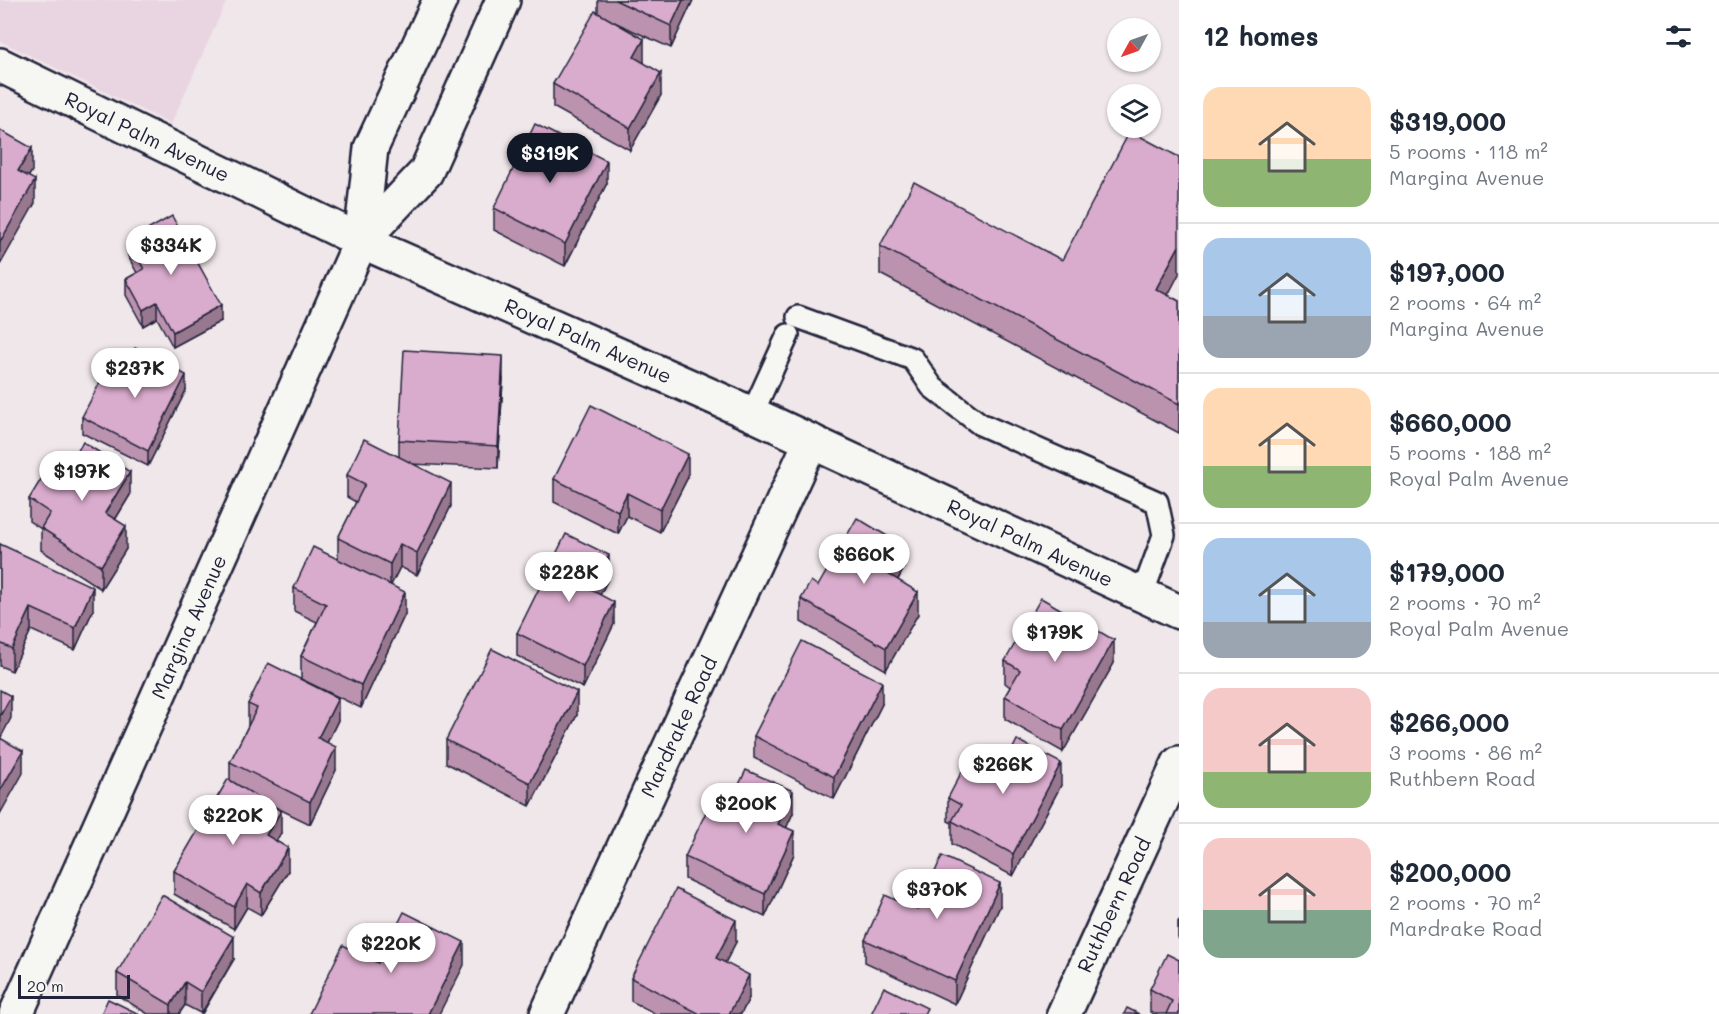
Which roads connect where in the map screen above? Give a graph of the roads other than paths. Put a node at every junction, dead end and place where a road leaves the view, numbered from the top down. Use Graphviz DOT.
graph roads {
  1 [pos="440,0"];
  2 [pos="503,0"];
  3 [pos="0,65"];
  4 [pos="361,241"];
  5 [pos="752,414"];
  6 [pos="811,441"];
  7 [pos="1142,595"];
  8 [pos="1179,612"];
  9 [pos="1179,763"];
  10 [pos="16,1014"];
  11 [pos="547,1014"];
  12 [pos="1064,1014"];
  1 -- 4 [label="street, Margina Avenue"];
  2 -- 4 [label="street, Margina Avenue"];
  3 -- 4 [label="street, Royal Palm Avenue"];
  4 -- 5 [label="street, Royal Palm Avenue"];
  4 -- 10 [label="street, Margina Avenue"];
  5 -- 6 [label="street, Royal Palm Avenue"];
  5 -- 7 [label="lane"];
  6 -- 7 [label="street, Royal Palm Avenue"];
  6 -- 11 [label="street, Mardrake Road"];
  7 -- 8 [label="street, Royal Palm Avenue"];
  9 -- 12 [label="street, Ruthbern Road"];
}
